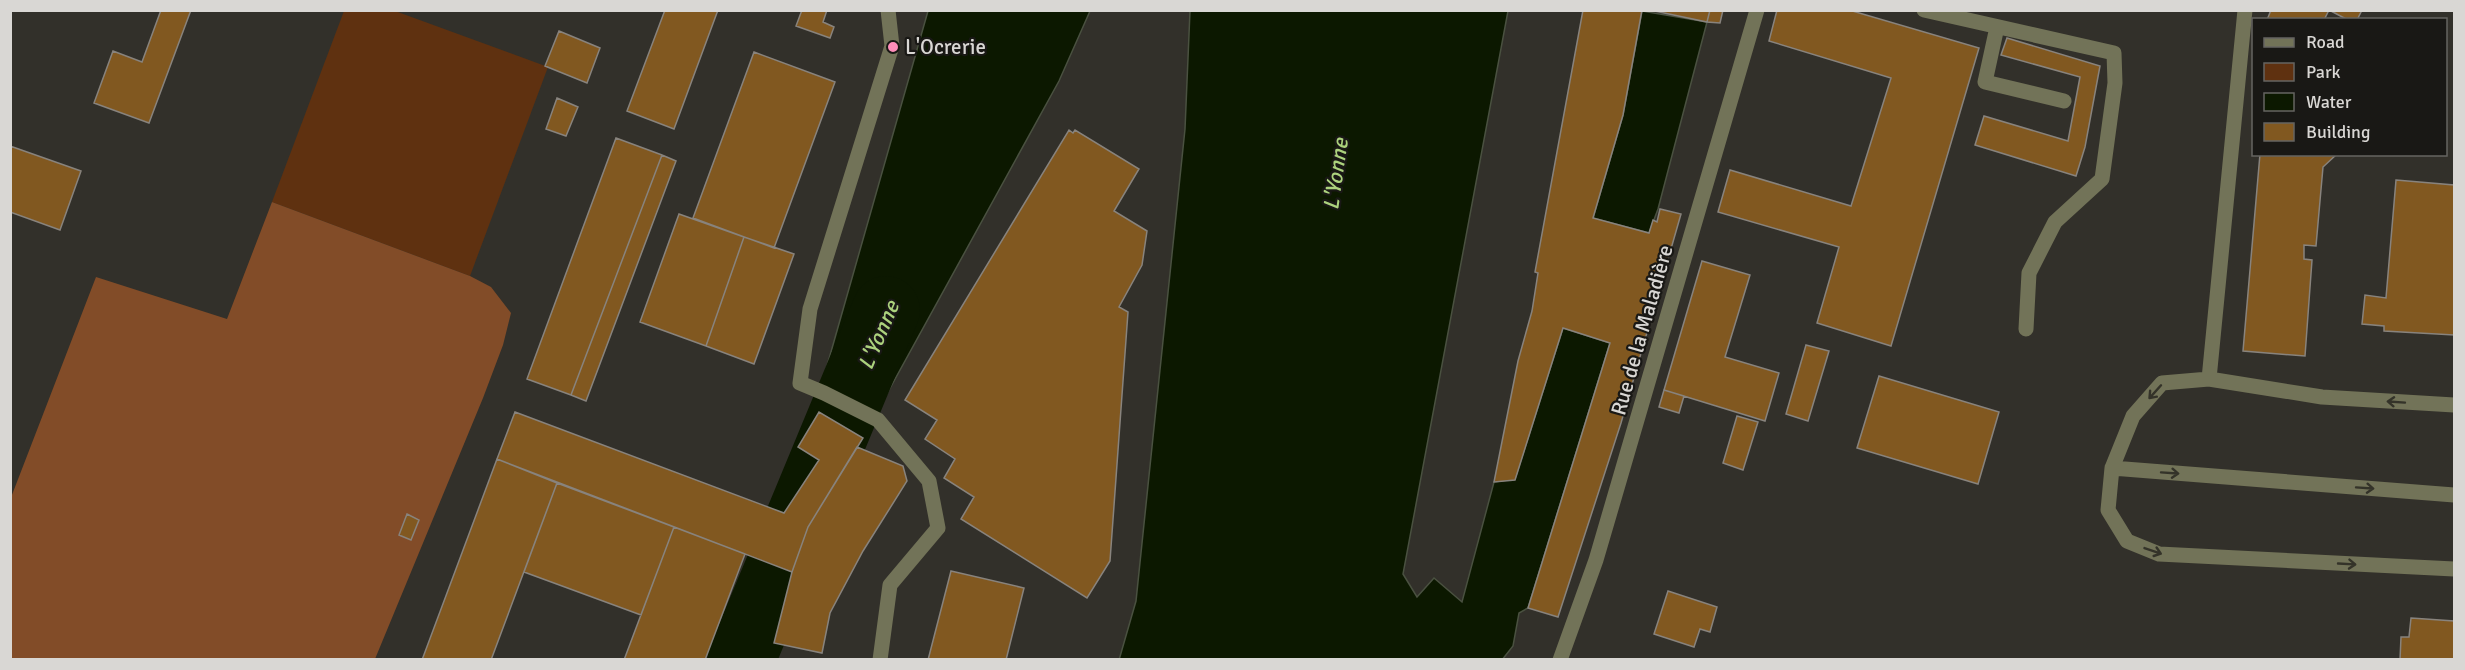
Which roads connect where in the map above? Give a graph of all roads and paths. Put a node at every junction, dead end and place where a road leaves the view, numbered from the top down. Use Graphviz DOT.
graph roads {
  1 [pos="888,10"];
  2 [pos="1757,10"];
  3 [pos="1924,10"];
  4 [pos="2245,10"];
  5 [pos="1997,27"];
  6 [pos="2064,101"];
  7 [pos="2026,328"];
  8 [pos="2209,379"];
  9 [pos="2454,405"];
  10 [pos="2112,468"];
  11 [pos="2454,495"];
  12 [pos="2454,569"];
  13 [pos="880,660"];
  14 [pos="1560,660"];
  1 -- 13 [label="street"];
  2 -- 14 [label="street, Rue de la Maladière"];
  3 -- 5 [label="street"];
  4 -- 8 [label="street"];
  5 -- 6 [label="street"];
  5 -- 7 [label="street"];
  9 -- 8 [label="street, one-way"];
  8 -- 10 [label="street, one-way"];
  10 -- 11 [label="street, one-way"];
  10 -- 12 [label="street, one-way"];
}
